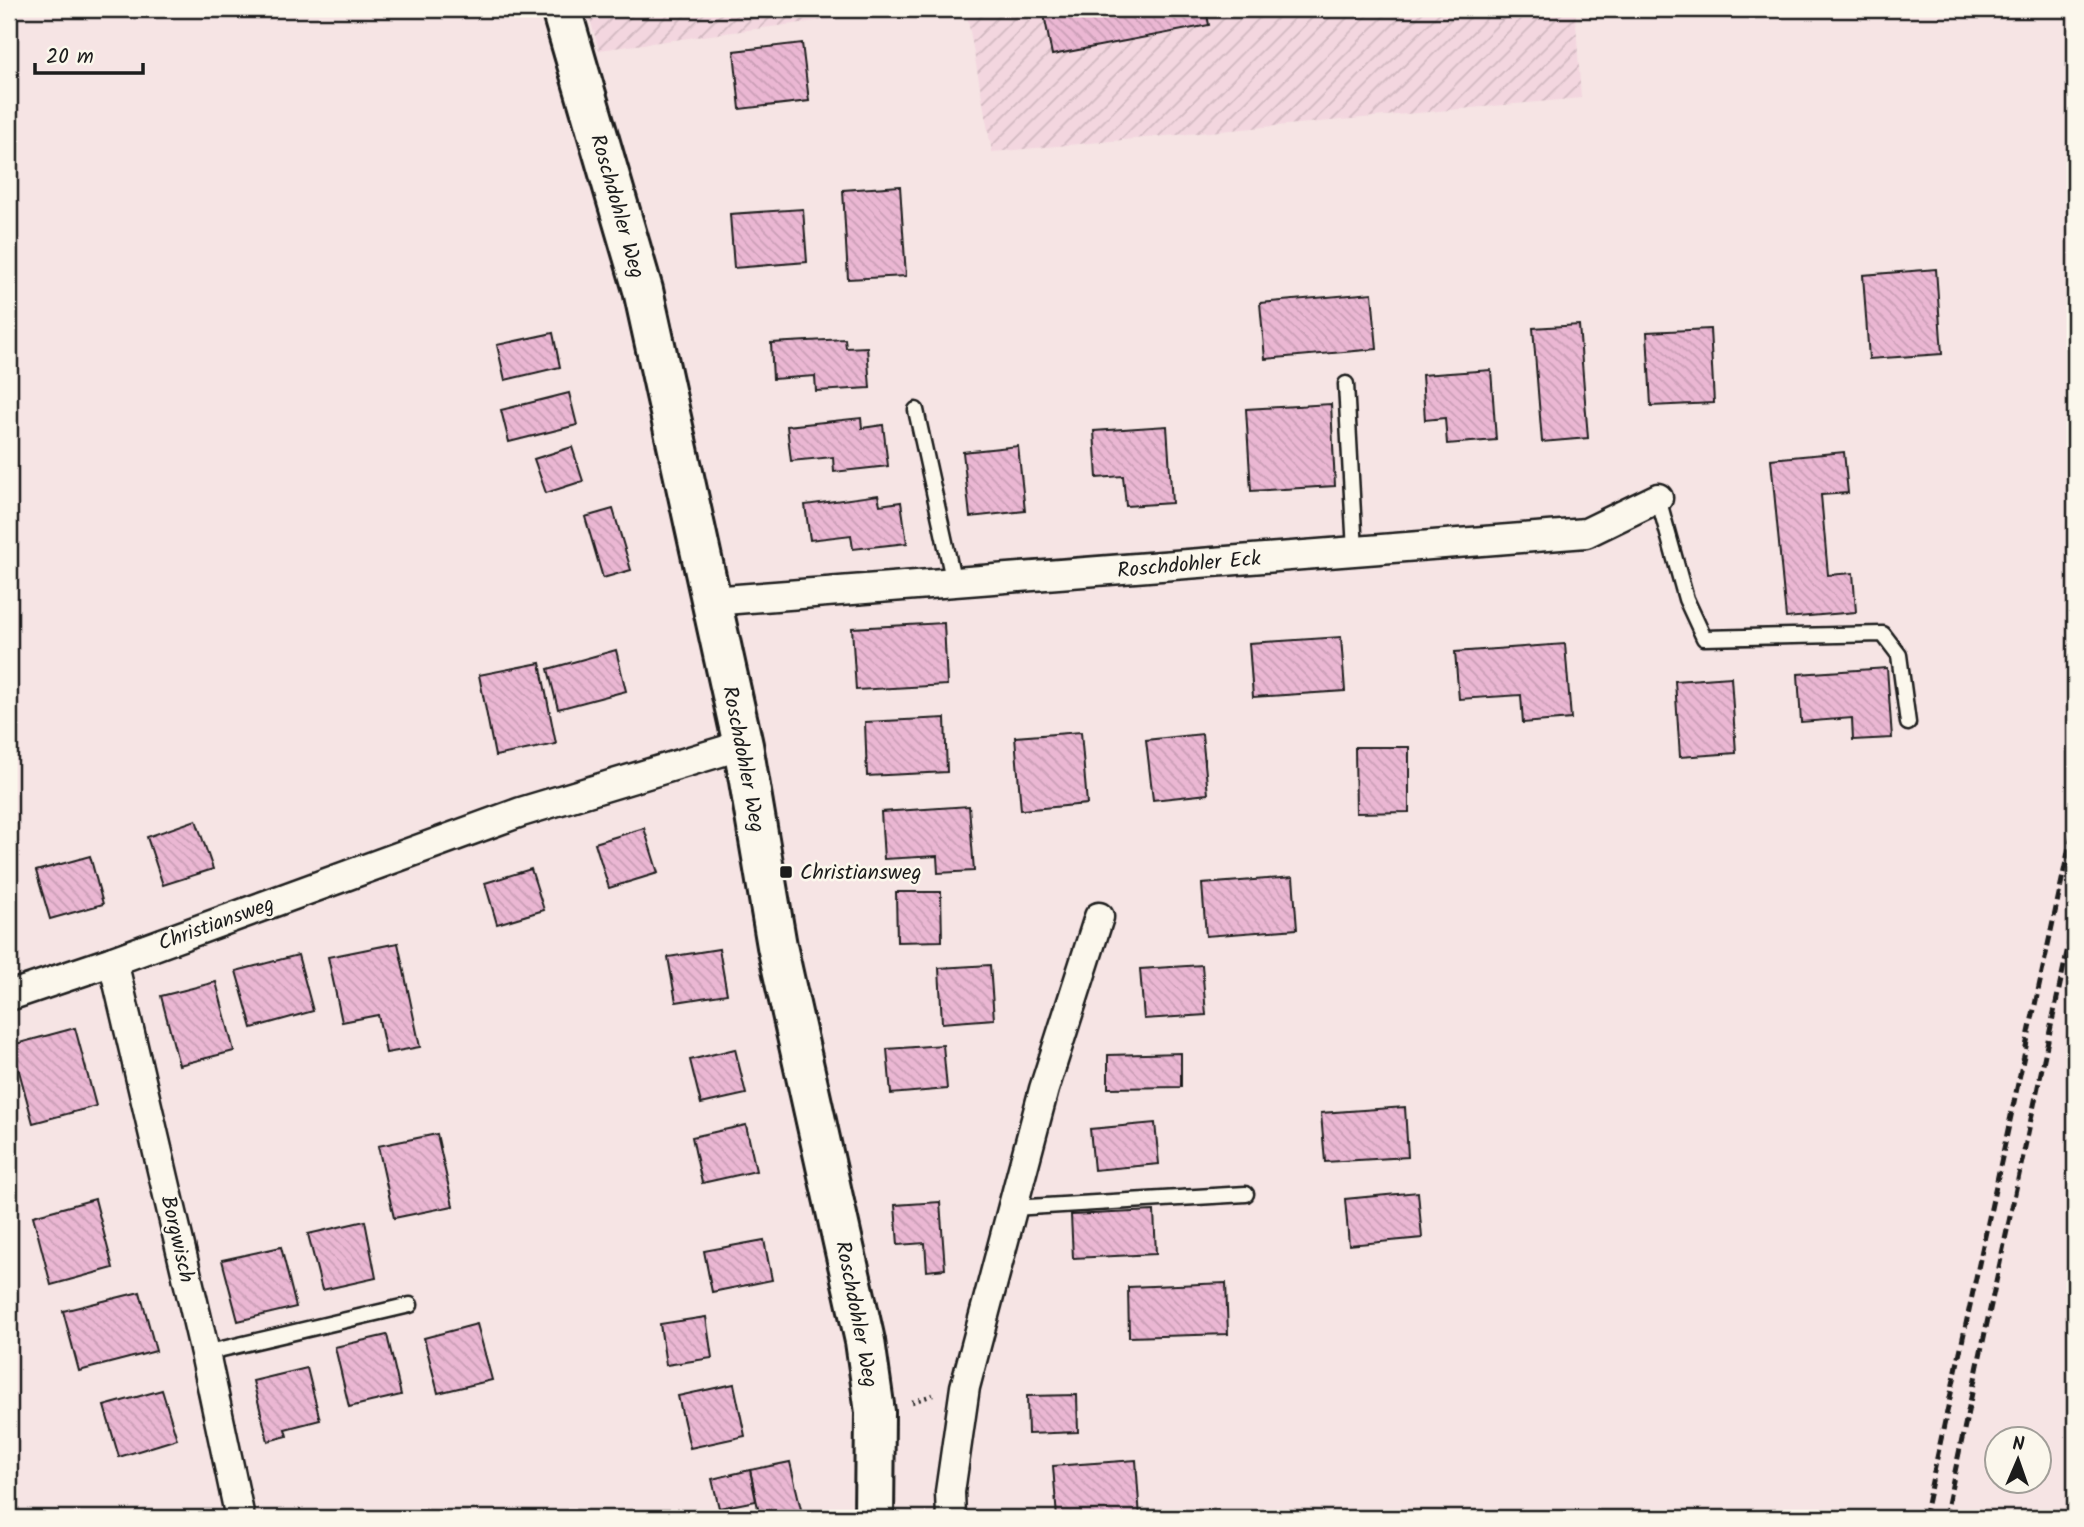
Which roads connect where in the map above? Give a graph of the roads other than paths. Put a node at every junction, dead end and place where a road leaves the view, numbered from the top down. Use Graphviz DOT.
graph roads {
  1 [pos="561,9"];
  2 [pos="1346,384"];
  3 [pos="916,410"];
  4 [pos="1658,498"];
  5 [pos="1355,551"];
  6 [pos="954,583"];
  7 [pos="712,601"];
  8 [pos="1908,723"];
  9 [pos="743,745"];
  10 [pos="1099,917"];
  11 [pos="113,961"];
  12 [pos="9,996"];
  13 [pos="1246,1194"];
  14 [pos="1013,1208"];
  15 [pos="410,1305"];
  16 [pos="205,1353"];
  17 [pos="240,1518"];
  18 [pos="874,1518"];
  19 [pos="951,1518"];
  1 -- 7 [label="street, Roschdohler Weg"];
  2 -- 5 [label="lane"];
  3 -- 6 [label="lane"];
  4 -- 5 [label="street, Roschdohler Eck"];
  4 -- 8 [label="lane"];
  5 -- 6 [label="street, Roschdohler Eck"];
  6 -- 7 [label="street, Roschdohler Eck"];
  7 -- 9 [label="street, Roschdohler Weg"];
  9 -- 11 [label="street, Christiansweg"];
  9 -- 18 [label="street, Roschdohler Weg"];
  10 -- 14 [label="street"];
  11 -- 12 [label="street, Christiansweg"];
  11 -- 16 [label="street, Borgwisch"];
  13 -- 14 [label="lane"];
  14 -- 19 [label="street"];
  15 -- 16 [label="lane"];
  16 -- 17 [label="street, Borgwisch"];
}
